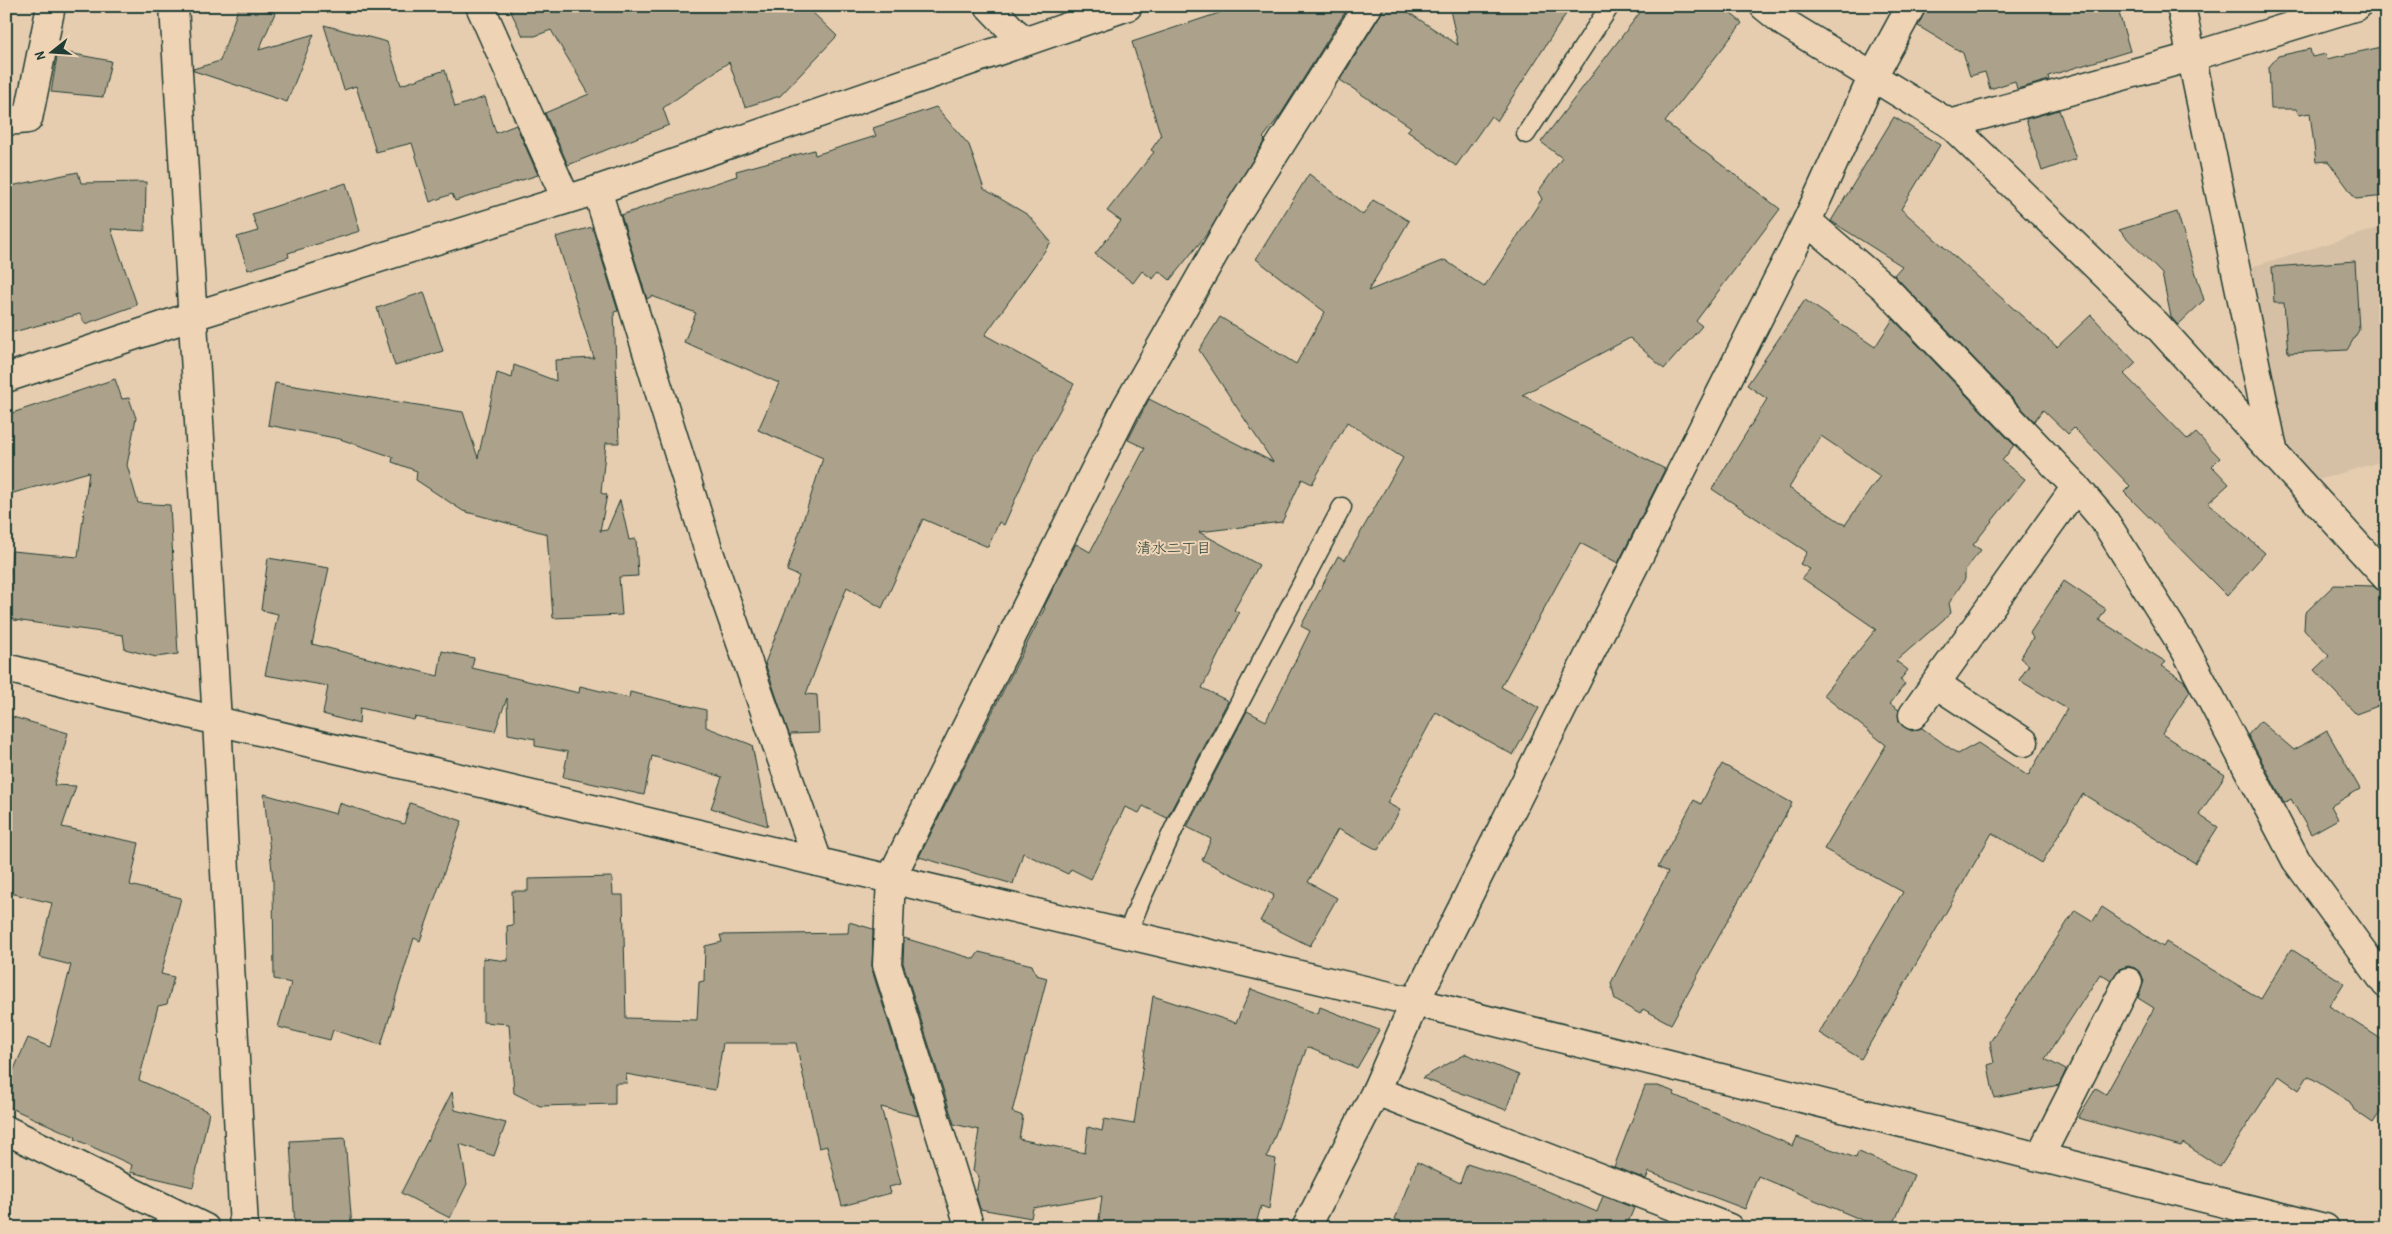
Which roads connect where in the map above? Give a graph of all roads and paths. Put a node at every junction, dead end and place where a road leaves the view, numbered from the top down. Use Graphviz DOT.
graph roads {
  1 [pos="51,6"];
  2 [pos="174,6"];
  3 [pos="480,6"];
  4 [pos="989,6"];
  5 [pos="1128,6"];
  6 [pos="1368,6"];
  7 [pos="1610,6"];
  8 [pos="1764,6"];
  9 [pos="1910,6"];
  10 [pos="2181,6"];
  11 [pos="2357,6"];
  12 [pos="1026,41"];
  13 [pos="2191,56"];
  14 [pos="1873,76"];
  15 [pos="6,121"];
  16 [pos="1950,124"];
  17 [pos="1526,134"];
  18 [pos="597,190"];
  19 [pos="566,199"];
  20 [pos="1807,221"];
  21 [pos="193,316"];
  22 [pos="6,378"];
  23 [pos="2274,455"];
  24 [pos="2076,487"];
  25 [pos="1342,507"];
  26 [pos="2386,576"];
  27 [pos="6,668"];
  28 [pos="1936,684"];
  29 [pos="1913,715"];
  30 [pos="217,721"];
  31 [pos="2024,742"];
  32 [pos="818,862"];
  33 [pos="891,878"];
  34 [pos="1127,934"];
  35 [pos="2128,982"];
  36 [pos="2386,984"];
  37 [pos="1415,1002"];
  38 [pos="1376,1091"];
  39 [pos="6,1130"];
  40 [pos="2040,1156"];
  41 [pos="206,1228"];
  42 [pos="244,1228"];
  43 [pos="970,1228"];
  44 [pos="1306,1228"];
  45 [pos="1729,1228"];
  46 [pos="2325,1228"];
  1 -- 15 [label="street"];
  2 -- 21 [label="street"];
  3 -- 19 [label="street"];
  4 -- 12 [label="street"];
  5 -- 12 [label="street"];
  6 -- 33 [label="street"];
  7 -- 17 [label="lane"];
  8 -- 14 [label="street"];
  9 -- 14 [label="street"];
  10 -- 13 [label="street"];
  11 -- 13 [label="street"];
  12 -- 18 [label="street"];
  13 -- 16 [label="street"];
  13 -- 23 [label="street"];
  14 -- 16 [label="street"];
  14 -- 20 [label="street"];
  16 -- 23 [label="street"];
  18 -- 19 [label="street"];
  18 -- 32 [label="street"];
  19 -- 21 [label="street"];
  20 -- 24 [label="street"];
  20 -- 37 [label="street"];
  21 -- 22 [label="street"];
  21 -- 30 [label="street"];
  23 -- 26 [label="street"];
  24 -- 28 [label="street"];
  24 -- 36 [label="street"];
  25 -- 34 [label="lane"];
  27 -- 30 [label="street"];
  28 -- 29 [label="street"];
  28 -- 31 [label="street"];
  30 -- 32 [label="street"];
  30 -- 42 [label="street"];
  32 -- 33 [label="street"];
  33 -- 34 [label="street"];
  33 -- 43 [label="street"];
  34 -- 37 [label="street"];
  35 -- 40 [label="street"];
  37 -- 38 [label="street"];
  37 -- 40 [label="street"];
  38 -- 44 [label="street"];
  38 -- 45 [label="street"];
  39 -- 41 [label="street"];
  40 -- 46 [label="street"];
}
